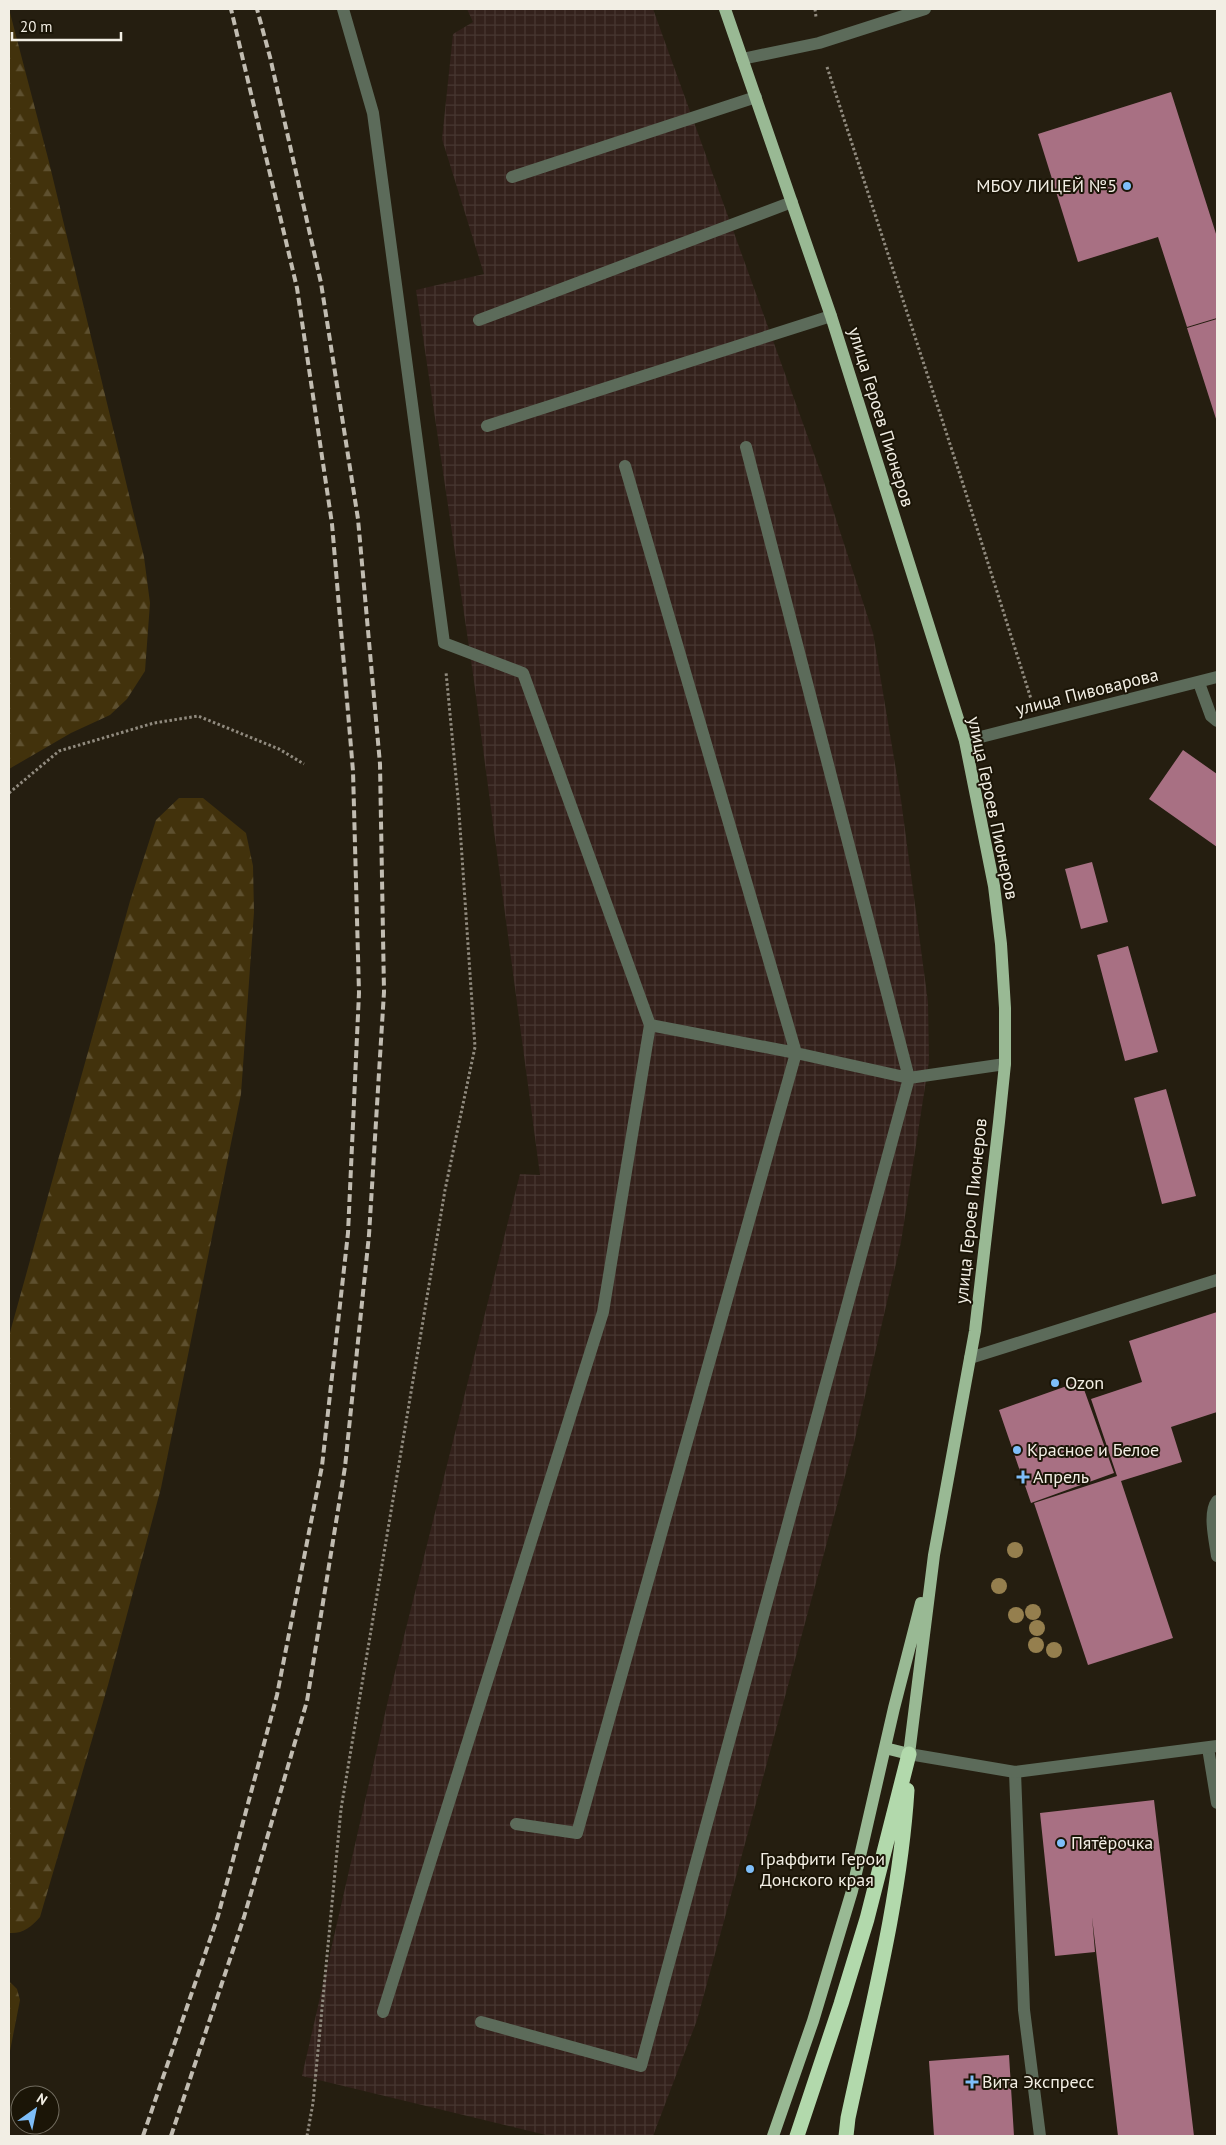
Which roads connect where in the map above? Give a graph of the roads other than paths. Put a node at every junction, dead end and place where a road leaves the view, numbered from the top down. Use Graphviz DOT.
graph roads {
  1 [pos="343,9"];
  2 [pos="725,9"];
  3 [pos="925,9"];
  4 [pos="742,60"];
  5 [pos="756,97"];
  6 [pos="512,177"];
  7 [pos="792,202"];
  8 [pos="830,316"];
  9 [pos="479,320"];
  10 [pos="487,426"];
  11 [pos="746,447"];
  12 [pos="624,466"];
  13 [pos="1217,677"];
  14 [pos="1199,683"];
  15 [pos="1217,721"];
  16 [pos="964,741"];
  17 [pos="650,1025"];
  18 [pos="796,1053"];
  19 [pos="1005,1064"];
  20 [pos="909,1078"];
  21 [pos="1217,1280"];
  22 [pos="970,1358"];
  23 [pos="1217,1501"];
  24 [pos="934,1555"];
  25 [pos="1217,1556"];
  26 [pos="1212,1747"];
  27 [pos="885,1748"];
  28 [pos="909,1754"];
  29 [pos="1015,1772"];
  30 [pos="1217,1803"];
  31 [pos="516,1824"];
  32 [pos="383,2012"];
  33 [pos="481,2022"];
  34 [pos="773,2136"];
  35 [pos="796,2136"];
  36 [pos="846,2136"];
  37 [pos="1040,2136"];
  1 -- 17 [label="street"];
  2 -- 4 [label="main road, улица Героев Пионеров"];
  3 -- 4 [label="street"];
  4 -- 5 [label="main road, улица Героев Пионеров"];
  5 -- 6 [label="street"];
  5 -- 7 [label="main road, улица Героев Пионеров"];
  7 -- 8 [label="main road, улица Героев Пионеров"];
  7 -- 9 [label="street"];
  8 -- 10 [label="street"];
  8 -- 16 [label="main road, улица Героев Пионеров"];
  11 -- 20 [label="street"];
  12 -- 18 [label="street"];
  13 -- 14 [label="street, улица Пивоварова"];
  14 -- 15 [label="street"];
  14 -- 16 [label="street, улица Пивоварова"];
  16 -- 19 [label="main road, улица Героев Пионеров"];
  17 -- 18 [label="street"];
  17 -- 32 [label="street"];
  18 -- 20 [label="street"];
  18 -- 31 [label="street"];
  19 -- 20 [label="street"];
  19 -- 22 [label="main road, улица Героев Пионеров"];
  20 -- 33 [label="street"];
  21 -- 22 [label="street"];
  22 -- 24 [label="main road, улица Героев Пионеров"];
  23 -- 25 [label="street"];
  24 -- 27 [label="main road"];
  24 -- 28 [label="main road"];
  26 -- 29 [label="street"];
  26 -- 30 [label="street"];
  27 -- 28 [label="main road"];
  27 -- 34 [label="main road"];
  28 -- 29 [label="street"];
  28 -- 35 [label="highway"];
  28 -- 36 [label="highway"];
  29 -- 37 [label="street"];
}
